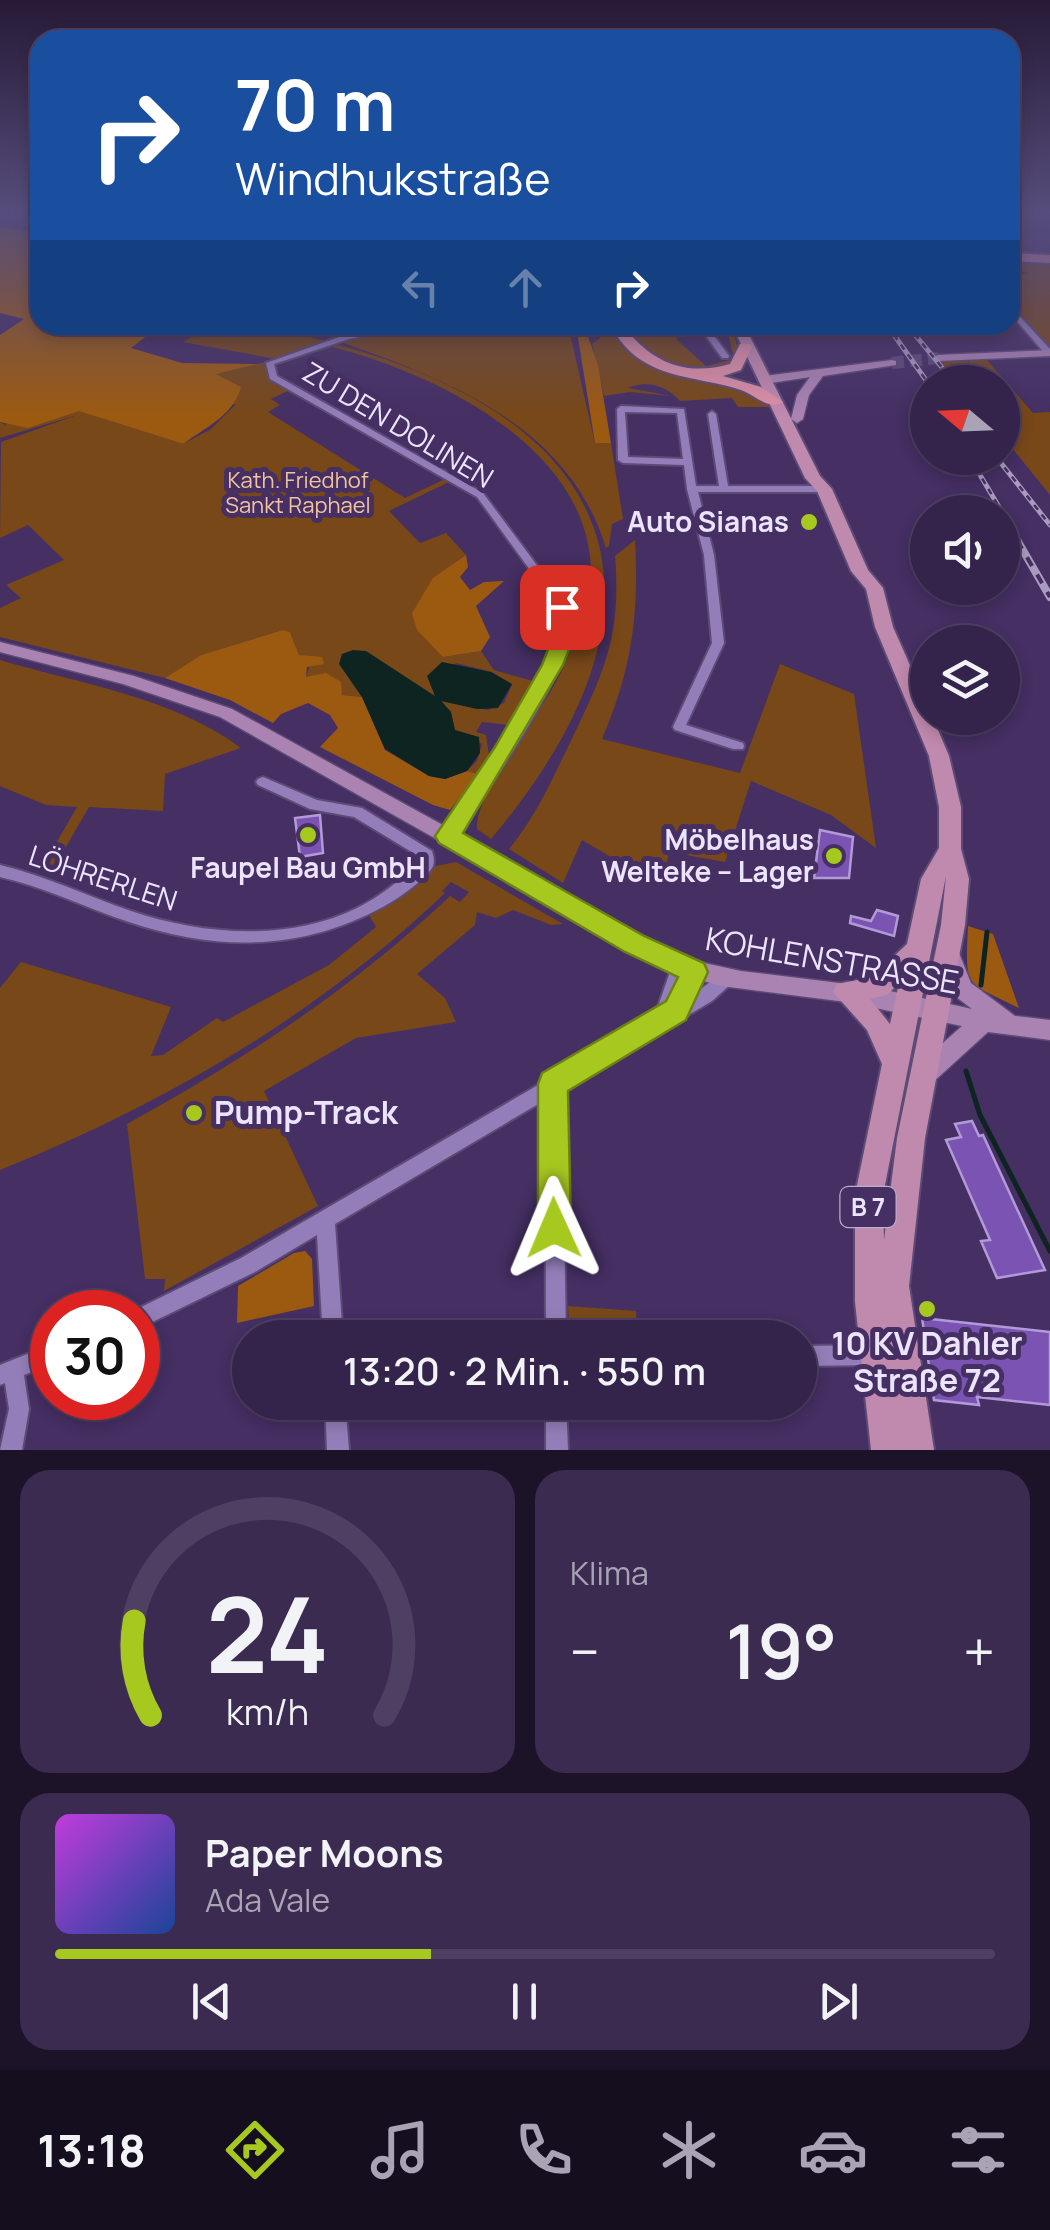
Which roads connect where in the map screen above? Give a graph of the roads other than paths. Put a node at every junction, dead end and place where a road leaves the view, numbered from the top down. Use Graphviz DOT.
graph roads {
  1 [pos="1020,319"];
  2 [pos="360,335"];
  3 [pos="624,335"];
  4 [pos="710,335"];
  5 [pos="741,335"];
  6 [pos="753,335"];
  7 [pos="745,347"];
  8 [pos="1050,353"];
  9 [pos="726,356"];
  10 [pos="938,358"];
  11 [pos="892,362"];
  12 [pos="815,373"];
  13 [pos="716,378"];
  14 [pos="768,378"];
  15 [pos="776,402"];
  16 [pos="712,414"];
  17 [pos="798,419"];
  18 [pos="688,462"];
  19 [pos="824,489"];
  20 [pos="692,490"];
  21 [pos="724,490"];
  22 [pos="0,648"];
  23 [pos="738,746"];
  24 [pos="263,782"];
  25 [pos="454,840"];
  26 [pos="950,850"];
  27 [pos="0,871"];
  28 [pos="917,950"];
  29 [pos="948,950"];
  30 [pos="687,969"];
  31 [pos="726,979"];
  32 [pos="846,992"];
  33 [pos="905,1005"];
  34 [pos="935,1012"];
  35 [pos="669,1015"];
  36 [pos="983,1022"];
  37 [pos="1016,1028"];
  38 [pos="1050,1030"];
  39 [pos="894,1062"];
  40 [pos="922,1077"];
  41 [pos="553,1084"];
  42 [pos="324,1219"];
  43 [pos="160,1308"];
  44 [pos="331,1320"];
  45 [pos="556,1320"];
  46 [pos="817,1356"];
  47 [pos="890,1356"];
  48 [pos="7,1373"];
  49 [pos="337,1420"];
  50 [pos="556,1420"];
  51 [pos="12,1450"];
  52 [pos="338,1450"];
  53 [pos="557,1450"];
  54 [pos="888,1450"];
  55 [pos="916,1450"];
  1 -- 8 [label="street"];
  2 -- 25 [label="street, ZU DEN DOLINEN"];
  3 -- 13 [label="highway"];
  4 -- 9 [label="street"];
  5 -- 7 [label="main road"];
  6 -- 14 [label="main road"];
  7 -- 13 [label="highway"];
  7 -- 14 [label="main road"];
  8 -- 10 [label="main road"];
  11 -- 12 [label="main road"];
  12 -- 14 [label="main road"];
  12 -- 17 [label="main road"];
  13 -- 14 [label="highway"];
  13 -- 15 [label="highway"];
  14 -- 15 [label="main road, B 7"];
  14 -- 17 [label="main road, B 7"];
  15 -- 19 [label="main road, B 7"];
  16 -- 21 [label="street"];
  17 -- 19 [label="main road, B 7"];
  18 -- 18 [label="street"];
  18 -- 20 [label="street"];
  19 -- 21 [label="street"];
  19 -- 26 [label="main road, B 7"];
  20 -- 21 [label="street"];
  20 -- 23 [label="street"];
  22 -- 25 [label="main road, KOHLENSTRASSE"];
  24 -- 27 [label="street, LÖHRERLEN"];
  25 -- 30 [label="main road, KOHLENSTRASSE"];
  26 -- 28 [label="main road, B 7"];
  26 -- 29 [label="main road, B 7"];
  28 -- 32 [label="main road"];
  28 -- 33 [label="main road, B 7"];
  29 -- 34 [label="main road, B 7"];
  29 -- 37 [label="main road, KOHLENSTRASSE"];
  30 -- 31 [label="main road, KOHLENSTRASSE"];
  30 -- 35 [label="street"];
  31 -- 32 [label="main road, KOHLENSTRASSE"];
  31 -- 35 [label="street"];
  32 -- 33 [label="main road, KOHLENSTRASSE"];
  32 -- 39 [label="main road"];
  33 -- 34 [label="main road, KOHLENSTRASSE"];
  33 -- 39 [label="main road, B 7"];
  34 -- 36 [label="main road, KOHLENSTRASSE"];
  34 -- 40 [label="main road, B 7"];
  35 -- 41 [label="street"];
  36 -- 37 [label="main road, KOHLENSTRASSE"];
  36 -- 40 [label="main road, KOHLENSTRASSE"];
  37 -- 38 [label="main road, KOHLENSTRASSE"];
  39 -- 47 [label="main road, B 7"];
  40 -- 47 [label="main road, B 7"];
  41 -- 42 [label="street"];
  41 -- 45 [label="street"];
  42 -- 43 [label="street"];
  42 -- 44 [label="street"];
  46 -- 47 [label="street"];
  47 -- 54 [label="main road, B 7"];
  47 -- 55 [label="main road, B 7"];
  48 -- 51 [label="street"];
  49 -- 52 [label="street"];
  50 -- 53 [label="street"];
}
